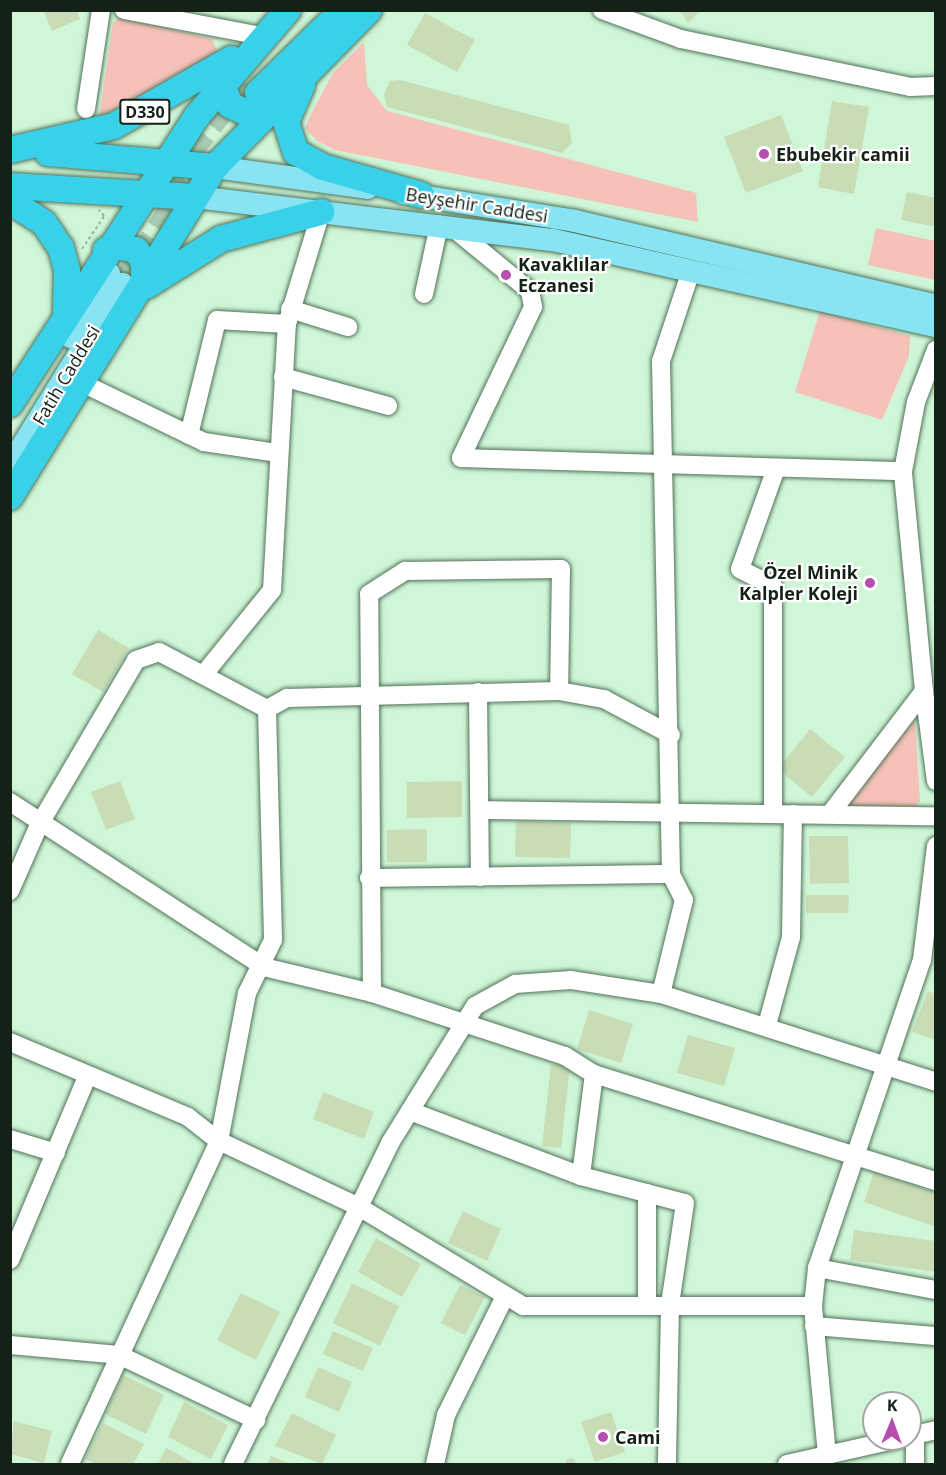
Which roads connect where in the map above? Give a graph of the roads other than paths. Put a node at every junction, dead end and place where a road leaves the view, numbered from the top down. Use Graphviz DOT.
graph roads {
  1 [pos="101,10"];
  2 [pos="124,10"];
  3 [pos="288,10"];
  4 [pos="318,10"];
  5 [pos="343,10"];
  6 [pos="369,10"];
  7 [pos="613,13"];
  8 [pos="262,36"];
  9 [pos="336,43"];
  10 [pos="935,84"];
  11 [pos="250,89"];
  12 [pos="86,109"];
  13 [pos="10,151"];
  14 [pos="76,154"];
  15 [pos="166,159"];
  16 [pos="215,167"];
  17 [pos="281,178"];
  18 [pos="10,186"];
  19 [pos="69,188"];
  20 [pos="143,193"];
  21 [pos="421,195"];
  22 [pos="196,197"];
  23 [pos="10,201"];
  24 [pos="276,207"];
  25 [pos="321,212"];
  26 [pos="446,226"];
  27 [pos="691,271"];
  28 [pos="123,277"];
  29 [pos="424,294"];
  30 [pos="936,306"];
  31 [pos="65,312"];
  32 [pos="288,316"];
  33 [pos="936,326"];
  34 [pos="348,327"];
  35 [pos="936,350"];
  36 [pos="283,377"];
  37 [pos="80,382"];
  38 [pos="10,404"];
  39 [pos="388,406"];
  40 [pos="189,435"];
  41 [pos="10,438"];
  42 [pos="278,453"];
  43 [pos="10,466"];
  44 [pos="667,467"];
  45 [pos="775,471"];
  46 [pos="903,471"];
  47 [pos="10,497"];
  48 [pos="204,674"];
  49 [pos="559,691"];
  50 [pos="924,691"];
  51 [pos="478,692"];
  52 [pos="373,699"];
  53 [pos="267,710"];
  54 [pos="671,735"];
  55 [pos="936,781"];
  56 [pos="10,802"];
  57 [pos="480,810"];
  58 [pos="671,813"];
  59 [pos="772,814"];
  60 [pos="793,814"];
  61 [pos="830,814"];
  62 [pos="936,816"];
  63 [pos="39,825"];
  64 [pos="936,846"];
  65 [pos="671,874"];
  66 [pos="480,877"];
  67 [pos="369,878"];
  68 [pos="10,891"];
  69 [pos="264,967"];
  70 [pos="372,993"];
  71 [pos="661,994"];
  72 [pos="767,1025"];
  73 [pos="462,1026"];
  74 [pos="10,1042"];
  75 [pos="886,1064"];
  76 [pos="594,1074"];
  77 [pos="87,1077"];
  78 [pos="936,1082"];
  79 [pos="410,1111"];
  80 [pos="10,1139"];
  81 [pos="219,1141"];
  82 [pos="855,1152"];
  83 [pos="56,1153"];
  84 [pos="581,1176"];
  85 [pos="936,1181"];
  86 [pos="647,1193"];
  87 [pos="359,1207"];
  88 [pos="10,1260"];
  89 [pos="817,1268"];
  90 [pos="936,1290"];
  91 [pos="504,1298"];
  92 [pos="647,1305"];
  93 [pos="670,1305"];
  94 [pos="813,1306"];
  95 [pos="814,1326"];
  96 [pos="936,1336"];
  97 [pos="10,1346"];
  98 [pos="119,1355"];
  99 [pos="256,1420"];
  100 [pos="862,1447"];
  101 [pos="827,1455"];
  102 [pos="70,1464"];
  103 [pos="233,1464"];
  104 [pos="435,1464"];
  105 [pos="667,1464"];
  106 [pos="788,1464"];
  1 -- 12 [label="street"];
  2 -- 8 [label="street"];
  3 -- 8 [label="highway, D330"];
  4 -- 11 [label="highway"];
  5 -- 11 [label="highway"];
  6 -- 9 [label="highway"];
  7 -- 10 [label="street"];
  8 -- 11 [label="highway"];
  8 -- 13 [label="highway, D330"];
  9 -- 11 [label="highway"];
  9 -- 21 [label="highway"];
  11 -- 15 [label="highway"];
  11 -- 16 [label="highway"];
  13 -- 14 [label="highway, Beyşehir Caddesi"];
  14 -- 15 [label="highway, Beyşehir Caddesi"];
  14 -- 19 [label="highway"];
  15 -- 16 [label="highway, Beyşehir Caddesi"];
  15 -- 20 [label="highway"];
  16 -- 17 [label="main road, Beyşehir Caddesi"];
  16 -- 22 [label="highway"];
  17 -- 21 [label="main road, Beyşehir Caddesi"];
  17 -- 24 [label="main road"];
  18 -- 19 [label="highway, Beyşehir Caddesi"];
  19 -- 20 [label="highway, Beyşehir Caddesi"];
  20 -- 22 [label="highway, Beyşehir Caddesi"];
  20 -- 28 [label="highway"];
  21 -- 30 [label="main road, Beyşehir Caddesi"];
  22 -- 24 [label="main road, Beyşehir Caddesi"];
  22 -- 28 [label="highway"];
  23 -- 31 [label="highway"];
  24 -- 25 [label="main road, Beyşehir Caddesi"];
  25 -- 26 [label="main road, Beyşehir Caddesi"];
  25 -- 28 [label="highway"];
  25 -- 32 [label="street"];
  26 -- 27 [label="main road, Beyşehir Caddesi"];
  26 -- 29 [label="street"];
  26 -- 44 [label="street"];
  27 -- 33 [label="main road, Beyşehir Caddesi"];
  27 -- 44 [label="street"];
  28 -- 31 [label="highway"];
  28 -- 37 [label="highway"];
  28 -- 41 [label="main road, Fatih Caddesi"];
  28 -- 43 [label="main road, Fatih Caddesi"];
  31 -- 38 [label="highway"];
  32 -- 34 [label="street"];
  32 -- 36 [label="street"];
  32 -- 40 [label="street"];
  35 -- 46 [label="street"];
  36 -- 39 [label="street"];
  36 -- 42 [label="street"];
  37 -- 40 [label="street"];
  37 -- 47 [label="highway"];
  40 -- 42 [label="street"];
  42 -- 48 [label="street"];
  44 -- 45 [label="street"];
  44 -- 54 [label="street"];
  45 -- 46 [label="street"];
  45 -- 59 [label="street"];
  46 -- 50 [label="street"];
  48 -- 53 [label="street"];
  48 -- 63 [label="street"];
  49 -- 51 [label="street"];
  49 -- 52 [label="street"];
  49 -- 54 [label="street"];
  50 -- 55 [label="street"];
  50 -- 61 [label="street"];
  51 -- 52 [label="street"];
  51 -- 57 [label="street"];
  52 -- 53 [label="street"];
  52 -- 67 [label="street"];
  53 -- 69 [label="street"];
  54 -- 58 [label="street"];
  56 -- 63 [label="street"];
  57 -- 58 [label="street"];
  57 -- 66 [label="street"];
  58 -- 59 [label="street"];
  58 -- 65 [label="street"];
  59 -- 60 [label="street"];
  60 -- 61 [label="street"];
  60 -- 72 [label="street"];
  61 -- 62 [label="street"];
  63 -- 68 [label="street"];
  63 -- 69 [label="street"];
  64 -- 75 [label="street"];
  65 -- 66 [label="street"];
  65 -- 71 [label="street"];
  66 -- 67 [label="street"];
  67 -- 70 [label="street"];
  69 -- 70 [label="street"];
  69 -- 81 [label="street"];
  70 -- 73 [label="street"];
  71 -- 72 [label="street"];
  71 -- 73 [label="street"];
  72 -- 75 [label="street"];
  73 -- 76 [label="street"];
  73 -- 79 [label="street"];
  74 -- 77 [label="street"];
  75 -- 78 [label="street"];
  75 -- 82 [label="street"];
  76 -- 82 [label="street"];
  76 -- 84 [label="street"];
  77 -- 81 [label="street"];
  77 -- 83 [label="street"];
  79 -- 84 [label="street"];
  79 -- 87 [label="street"];
  80 -- 83 [label="street"];
  81 -- 87 [label="street"];
  81 -- 98 [label="street"];
  82 -- 85 [label="street"];
  82 -- 89 [label="street"];
  83 -- 88 [label="street"];
  84 -- 86 [label="street"];
  86 -- 92 [label="street"];
  86 -- 93 [label="street"];
  87 -- 91 [label="street"];
  87 -- 99 [label="street"];
  89 -- 90 [label="street"];
  89 -- 94 [label="street"];
  91 -- 92 [label="street"];
  91 -- 104 [label="street"];
  92 -- 93 [label="street"];
  93 -- 94 [label="street"];
  93 -- 105 [label="street"];
  94 -- 95 [label="street"];
  95 -- 96 [label="street"];
  95 -- 101 [label="street"];
  97 -- 98 [label="street"];
  98 -- 99 [label="street"];
  98 -- 102 [label="street"];
  99 -- 103 [label="street"];
  100 -- 101 [label="street"];
  101 -- 106 [label="street"];
}
